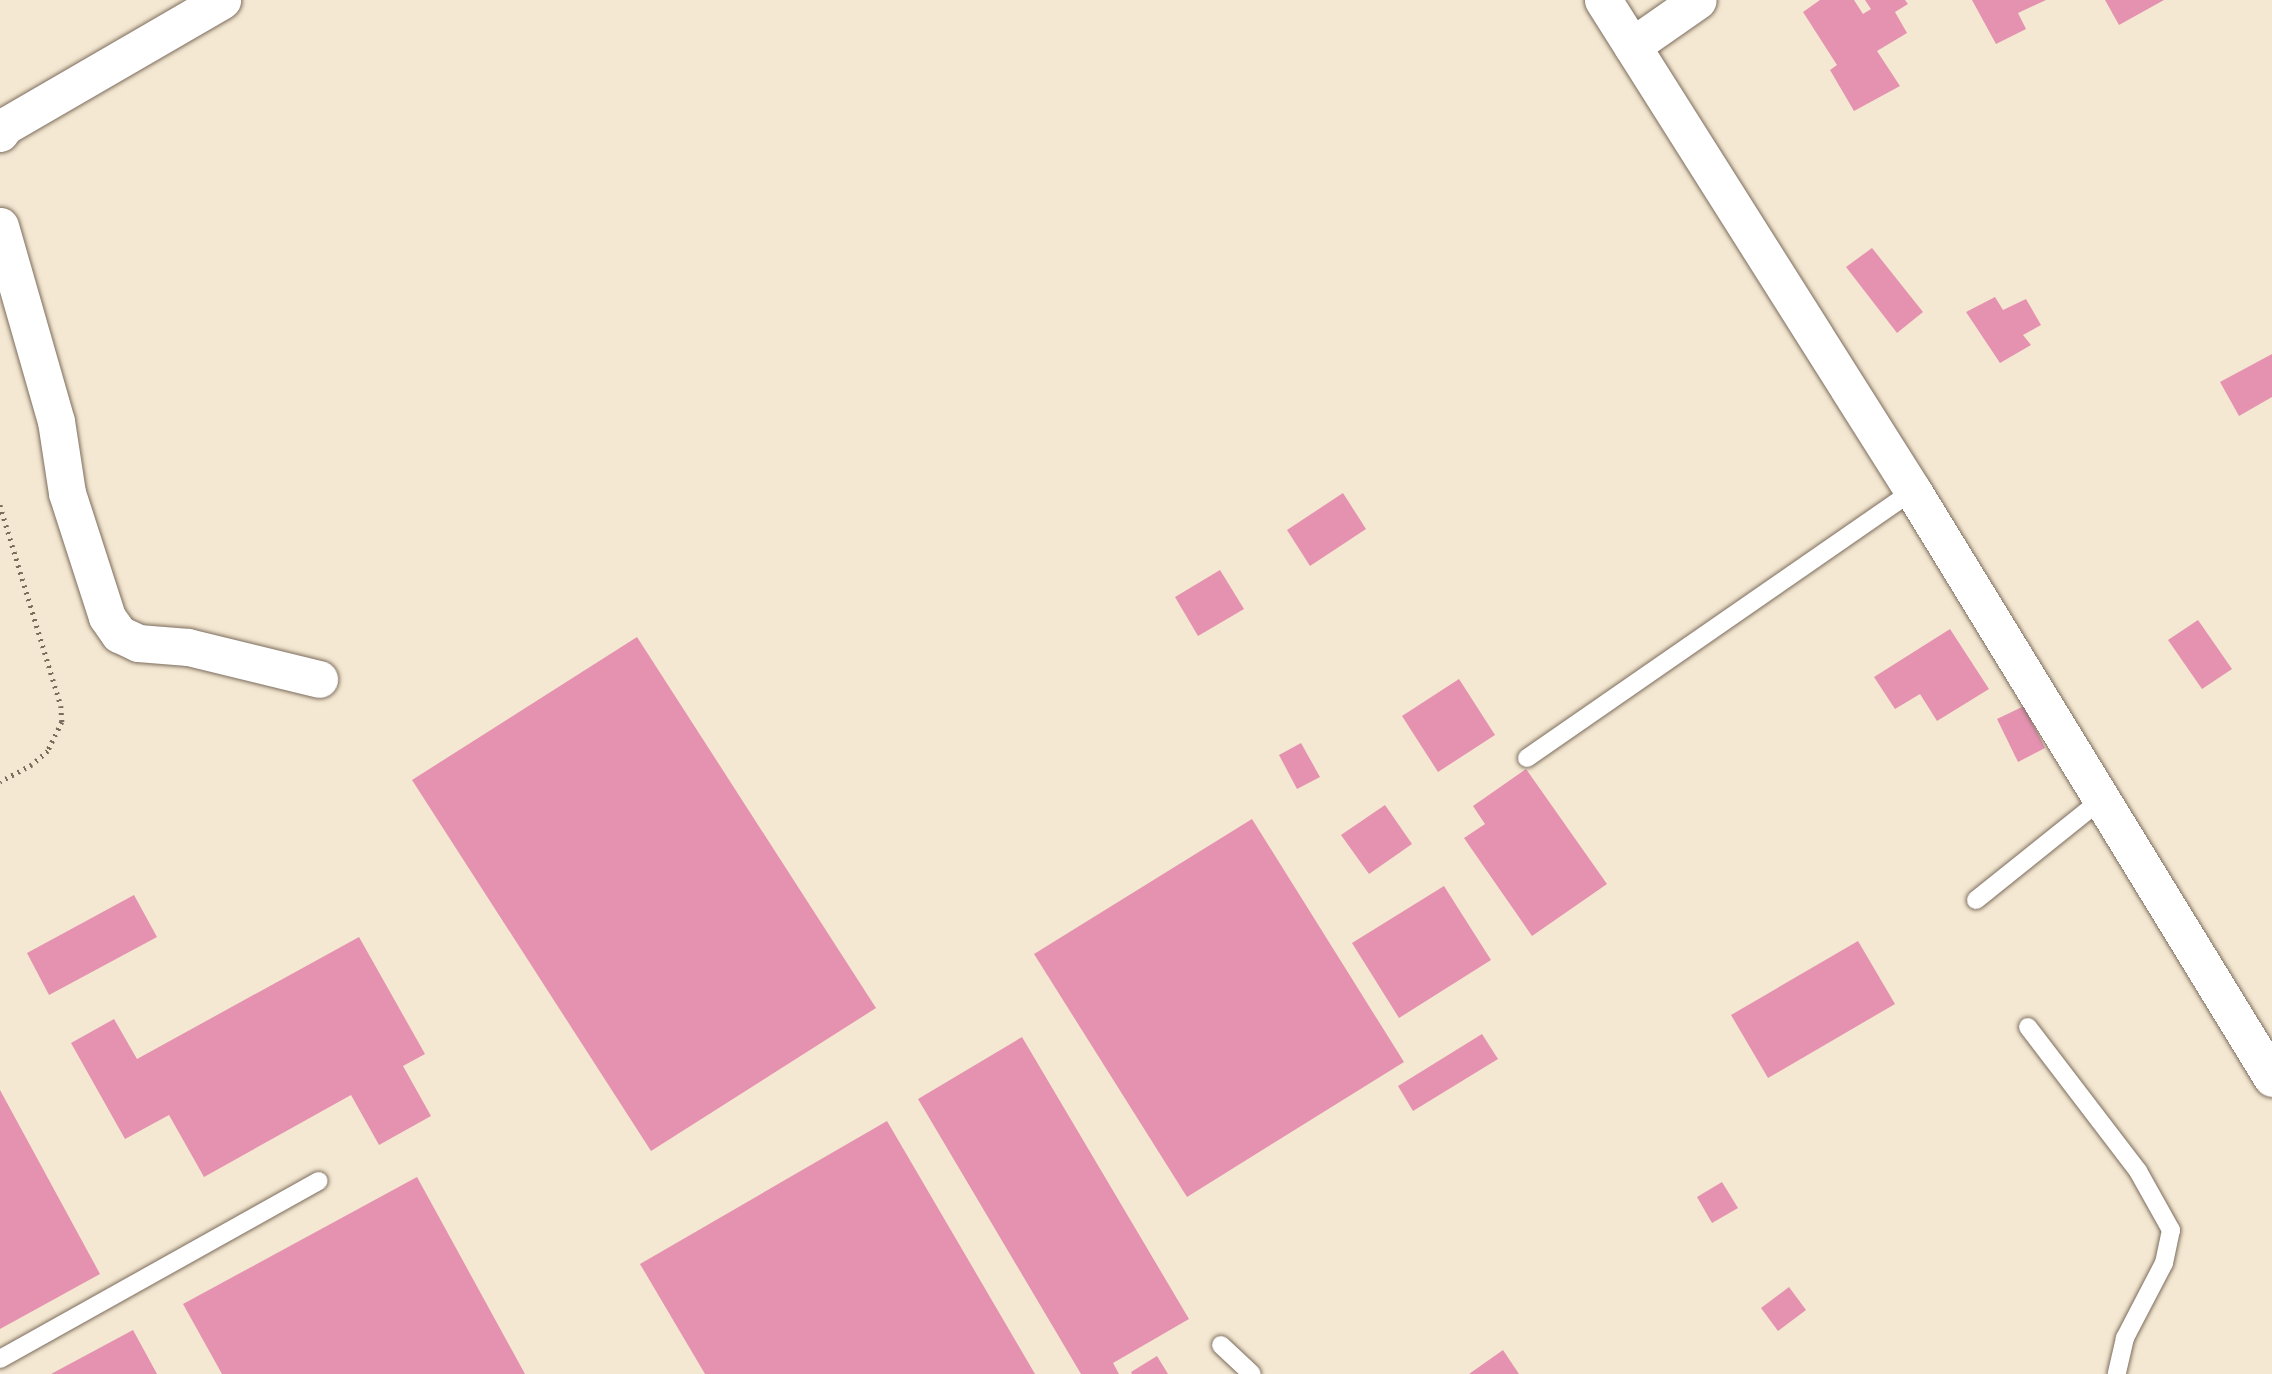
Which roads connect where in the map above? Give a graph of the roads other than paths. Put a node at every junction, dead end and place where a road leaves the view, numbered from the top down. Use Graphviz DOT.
graph roads {
  1 [pos="222,0"];
  2 [pos="1603,0"];
  3 [pos="1698,0"];
  4 [pos="1632,46"];
  5 [pos="0,133"];
  6 [pos="0,226"];
  7 [pos="1913,491"];
  8 [pos="319,679"];
  9 [pos="1527,758"];
  10 [pos="2101,800"];
  11 [pos="1976,900"];
  12 [pos="2028,1027"];
  13 [pos="2272,1077"];
  14 [pos="319,1181"];
  15 [pos="1221,1345"];
  16 [pos="0,1359"];
  17 [pos="1252,1374"];
  18 [pos="2118,1374"];
  1 -- 5 [label="street"];
  2 -- 4 [label="street"];
  3 -- 4 [label="street"];
  4 -- 7 [label="street"];
  6 -- 8 [label="street"];
  7 -- 9 [label="lane"];
  7 -- 10 [label="street"];
  10 -- 11 [label="lane"];
  10 -- 13 [label="street"];
  12 -- 18 [label="lane"];
  14 -- 16 [label="lane"];
  15 -- 17 [label="lane"];
}
